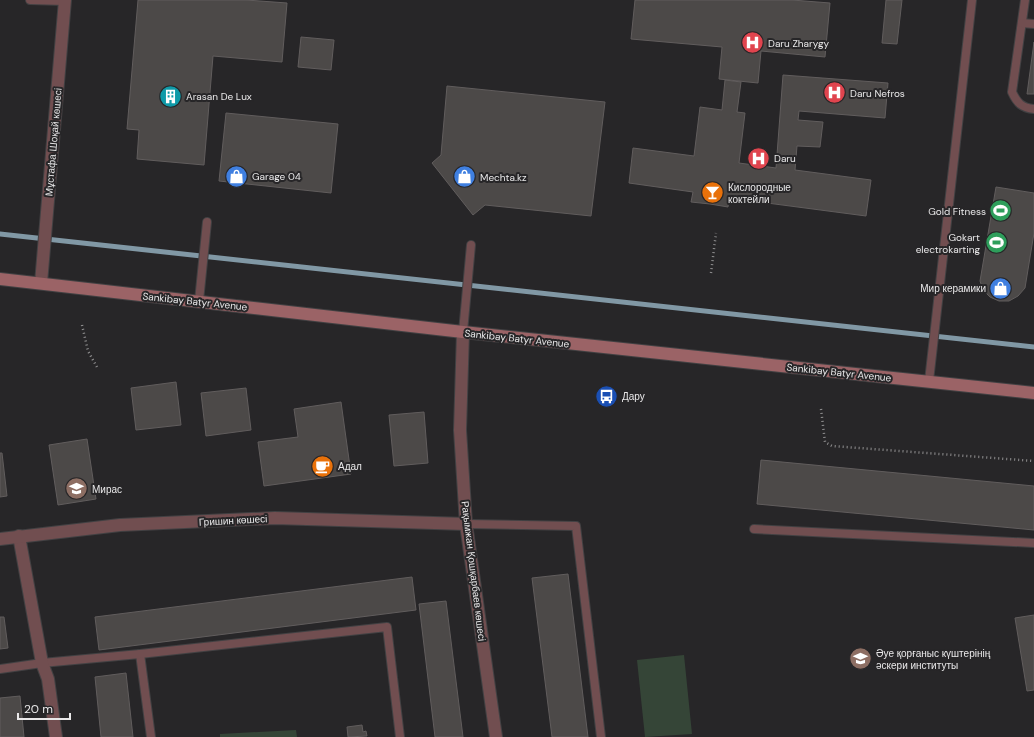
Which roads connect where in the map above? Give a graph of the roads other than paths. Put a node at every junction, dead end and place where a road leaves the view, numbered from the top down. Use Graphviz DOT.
graph roads {
  1 [pos="30,0"];
  2 [pos="65,0"];
  3 [pos="972,0"];
  4 [pos="1025,0"];
  5 [pos="1022,23"];
  6 [pos="1034,24"];
  7 [pos="1034,109"];
  8 [pos="207,222"];
  9 [pos="471,245"];
  10 [pos="0,279"];
  11 [pos="41,284"];
  12 [pos="199,301"];
  13 [pos="463,332"];
  14 [pos="929,381"];
  15 [pos="1034,393"];
  16 [pos="466,524"];
  17 [pos="754,529"];
  18 [pos="19,536"];
  19 [pos="0,538"];
  20 [pos="1034,543"];
  21 [pos="140,654"];
  22 [pos="42,663"];
  23 [pos="0,669"];
  24 [pos="56,737"];
  25 [pos="151,737"];
  26 [pos="400,737"];
  27 [pos="496,737"];
  28 [pos="601,737"];
  1 -- 2 [label="lane"];
  2 -- 11 [label="street, Мұстафа Шоқай көшесі"];
  3 -- 14 [label="lane"];
  4 -- 5 [label="lane"];
  5 -- 6 [label="lane"];
  5 -- 7 [label="lane"];
  8 -- 12 [label="lane"];
  9 -- 13 [label="lane"];
  10 -- 11 [label="main road, Sankibay Batyr Avenue"];
  11 -- 12 [label="main road, Sankibay Batyr Avenue"];
  12 -- 13 [label="main road, Sankibay Batyr Avenue"];
  13 -- 14 [label="main road, Sankibay Batyr Avenue"];
  13 -- 16 [label="street, Рақымжан Қошқарбаев көшесі"];
  14 -- 15 [label="main road, Sankibay Batyr Avenue"];
  16 -- 18 [label="street, Гришин көшесі"];
  16 -- 27 [label="street, Рақымжан Қошқарбаев көшесі"];
  16 -- 28 [label="lane"];
  17 -- 20 [label="lane"];
  18 -- 19 [label="street, Гришин көшесі"];
  18 -- 22 [label="street"];
  21 -- 22 [label="lane"];
  21 -- 25 [label="lane"];
  21 -- 26 [label="lane"];
  22 -- 23 [label="lane"];
  22 -- 24 [label="street"];
}
